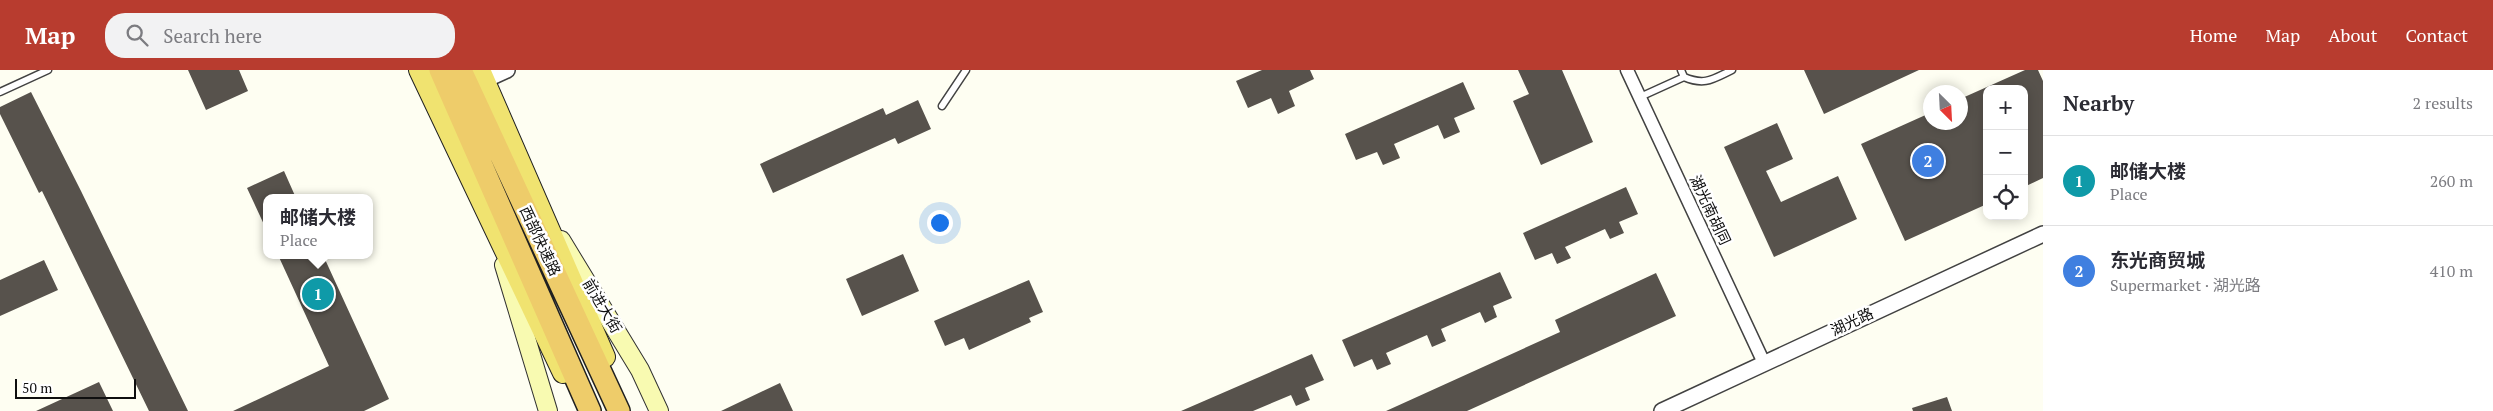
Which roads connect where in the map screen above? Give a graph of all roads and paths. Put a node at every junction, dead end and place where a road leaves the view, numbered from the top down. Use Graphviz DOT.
graph roads {
  1 [pos="48,70"];
  2 [pos="419,70"];
  3 [pos="440,70"];
  4 [pos="461,70"];
  5 [pos="506,70"];
  6 [pos="966,70"];
  7 [pos="1627,70"];
  8 [pos="1681,70"];
  9 [pos="1732,70"];
  10 [pos="482,75"];
  11 [pos="1684,77"];
  12 [pos="0,92"];
  13 [pos="1640,97"];
  14 [pos="942,106"];
  15 [pos="540,204"];
  16 [pos="494,228"];
  17 [pos="2043,234"];
  18 [pos="580,325"];
  19 [pos="1764,363"];
  20 [pos="543,409"];
  21 [pos="580,411"];
  22 [pos="590,411"];
  23 [pos="619,411"];
  24 [pos="628,411"];
  25 [pos="659,411"];
  26 [pos="1662,411"];
  1 -- 12 [label="lane"];
  2 -- 16 [label="main road"];
  3 -- 22 [label="highway, 西部快速路"];
  4 -- 18 [label="highway, 西部快速路"];
  5 -- 10 [label="street"];
  6 -- 14 [label="lane"];
  7 -- 13 [label="street, 湖光南胡同"];
  8 -- 11 [label="lane"];
  9 -- 11 [label="lane"];
  10 -- 15 [label="main road, 前进大街"];
  11 -- 13 [label="lane"];
  13 -- 19 [label="street, 湖光南胡同"];
  15 -- 24 [label="main road, 前进大街"];
  15 -- 25 [label="main road, 前进大街"];
  16 -- 20 [label="main road"];
  16 -- 21 [label="main road"];
  17 -- 19 [label="street, 湖光路"];
  18 -- 23 [label="highway, 西部快速路"];
  18 -- 24 [label="highway"];
  19 -- 26 [label="street, 湖光路"];
}
